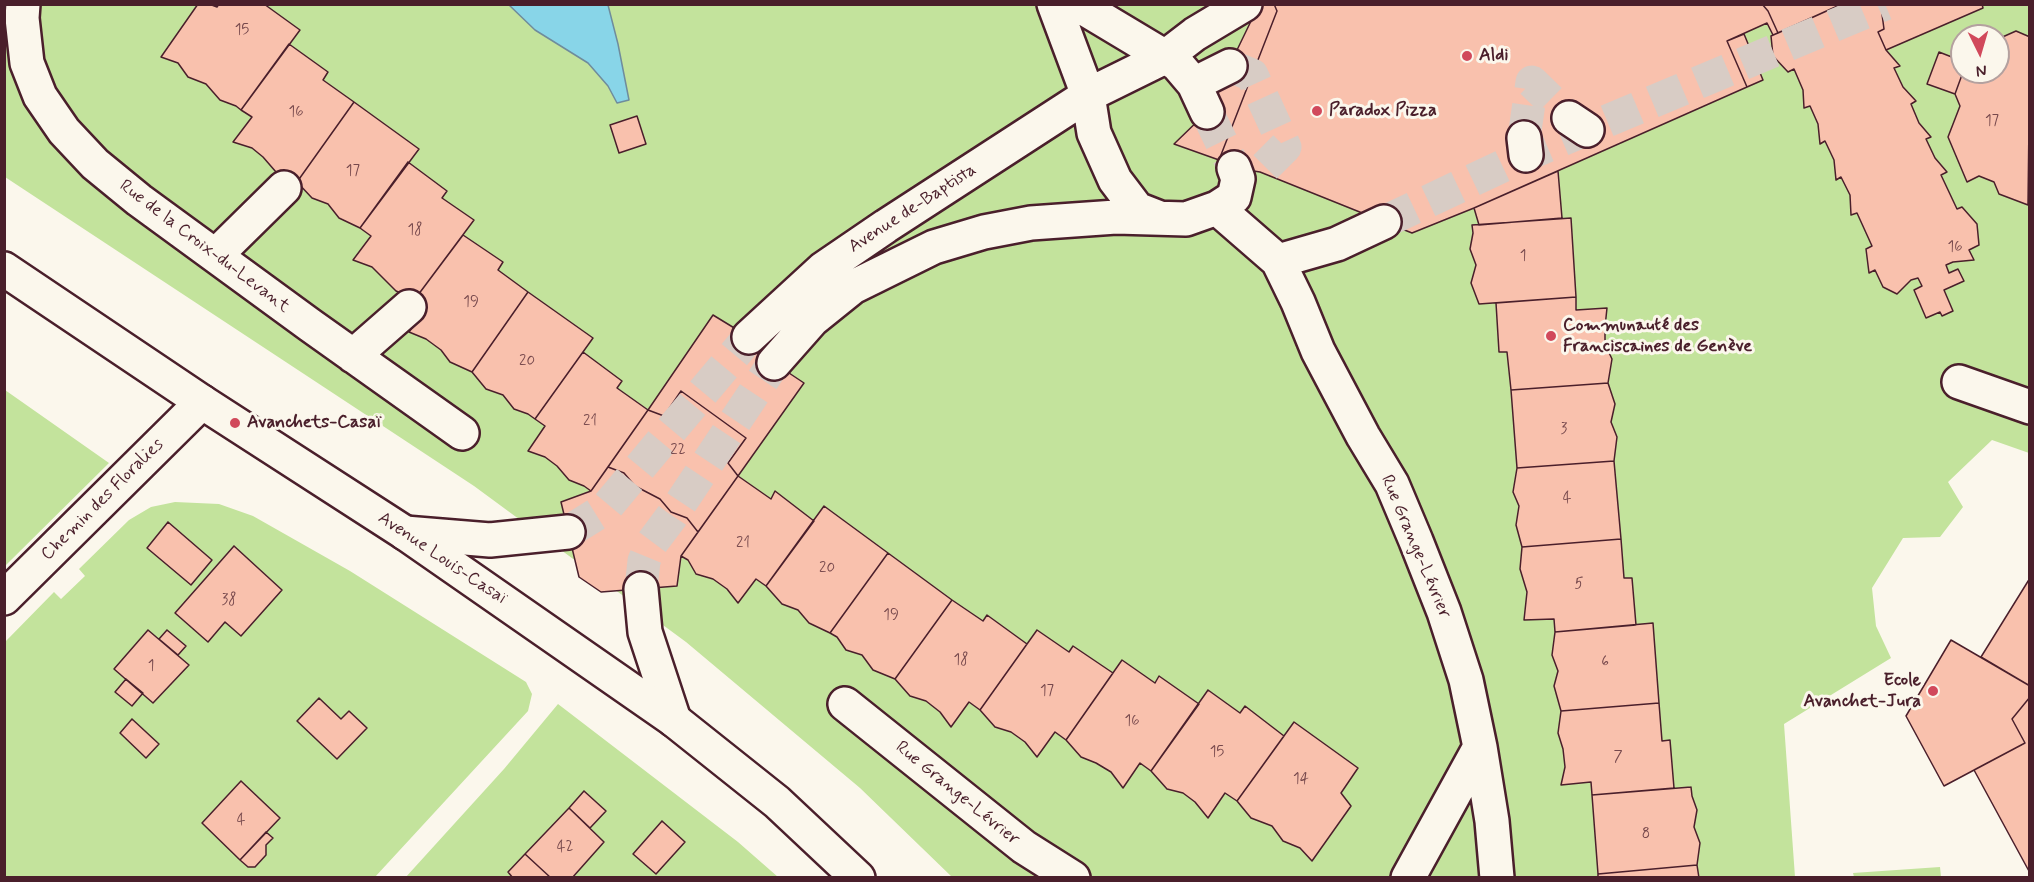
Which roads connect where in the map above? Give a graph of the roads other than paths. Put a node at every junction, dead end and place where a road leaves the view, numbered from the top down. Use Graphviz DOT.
graph roads {
  1 [pos="23,4"];
  2 [pos="1054,4"];
  3 [pos="1077,4"];
  4 [pos="1245,4"];
  5 [pos="1165,57"];
  6 [pos="1230,66"];
  7 [pos="1088,94"];
  8 [pos="1244,173"];
  9 [pos="284,188"];
  10 [pos="1217,208"];
  11 [pos="1173,218"];
  12 [pos="1384,222"];
  13 [pos="216,255"];
  14 [pos="1278,261"];
  15 [pos="4,269"];
  16 [pos="409,307"];
  17 [pos="749,337"];
  18 [pos="353,356"];
  19 [pos="774,363"];
  20 [pos="1959,382"];
  21 [pos="202,402"];
  22 [pos="2030,407"];
  23 [pos="462,433"];
  24 [pos="568,532"];
  25 [pos="405,533"];
  26 [pos="641,588"];
  27 [pos="4,598"];
  28 [pos="844,704"];
  29 [pos="674,720"];
  30 [pos="1480,747"];
  31 [pos="858,878"];
  32 [pos="1073,878"];
  33 [pos="1408,878"];
  34 [pos="1497,878"];
  1 -- 13 [label="street, Rue de la Croix-du-Levant"];
  2 -- 7 [label="street"];
  3 -- 5 [label="street"];
  4 -- 5 [label="street"];
  5 -- 6 [label="street"];
  5 -- 7 [label="street, Avenue de-Baptista"];
  7 -- 11 [label="street"];
  7 -- 17 [label="street, Avenue de-Baptista"];
  8 -- 10 [label="street"];
  9 -- 13 [label="street"];
  10 -- 11 [label="street"];
  10 -- 14 [label="street"];
  11 -- 19 [label="street, Avenue de-Baptista"];
  12 -- 14 [label="street"];
  13 -- 18 [label="street, Rue de la Croix-du-Levant"];
  14 -- 30 [label="street, Rue Grange-Lévrier"];
  15 -- 21 [label="street, Avenue Louis-Casaï"];
  16 -- 18 [label="street"];
  18 -- 23 [label="street, Rue de la Croix-du-Levant"];
  20 -- 22 [label="street"];
  21 -- 25 [label="street, Avenue Louis-Casaï"];
  21 -- 27 [label="street, Chemin des Floralies"];
  24 -- 25 [label="street"];
  25 -- 29 [label="street, Avenue Louis-Casaï"];
  26 -- 29 [label="street"];
  28 -- 32 [label="street, Rue Grange-Lévrier"];
  29 -- 31 [label="street, Avenue Louis-Casaï"];
  30 -- 33 [label="street"];
  30 -- 34 [label="street, Rue Grange-Lévrier"];
}
